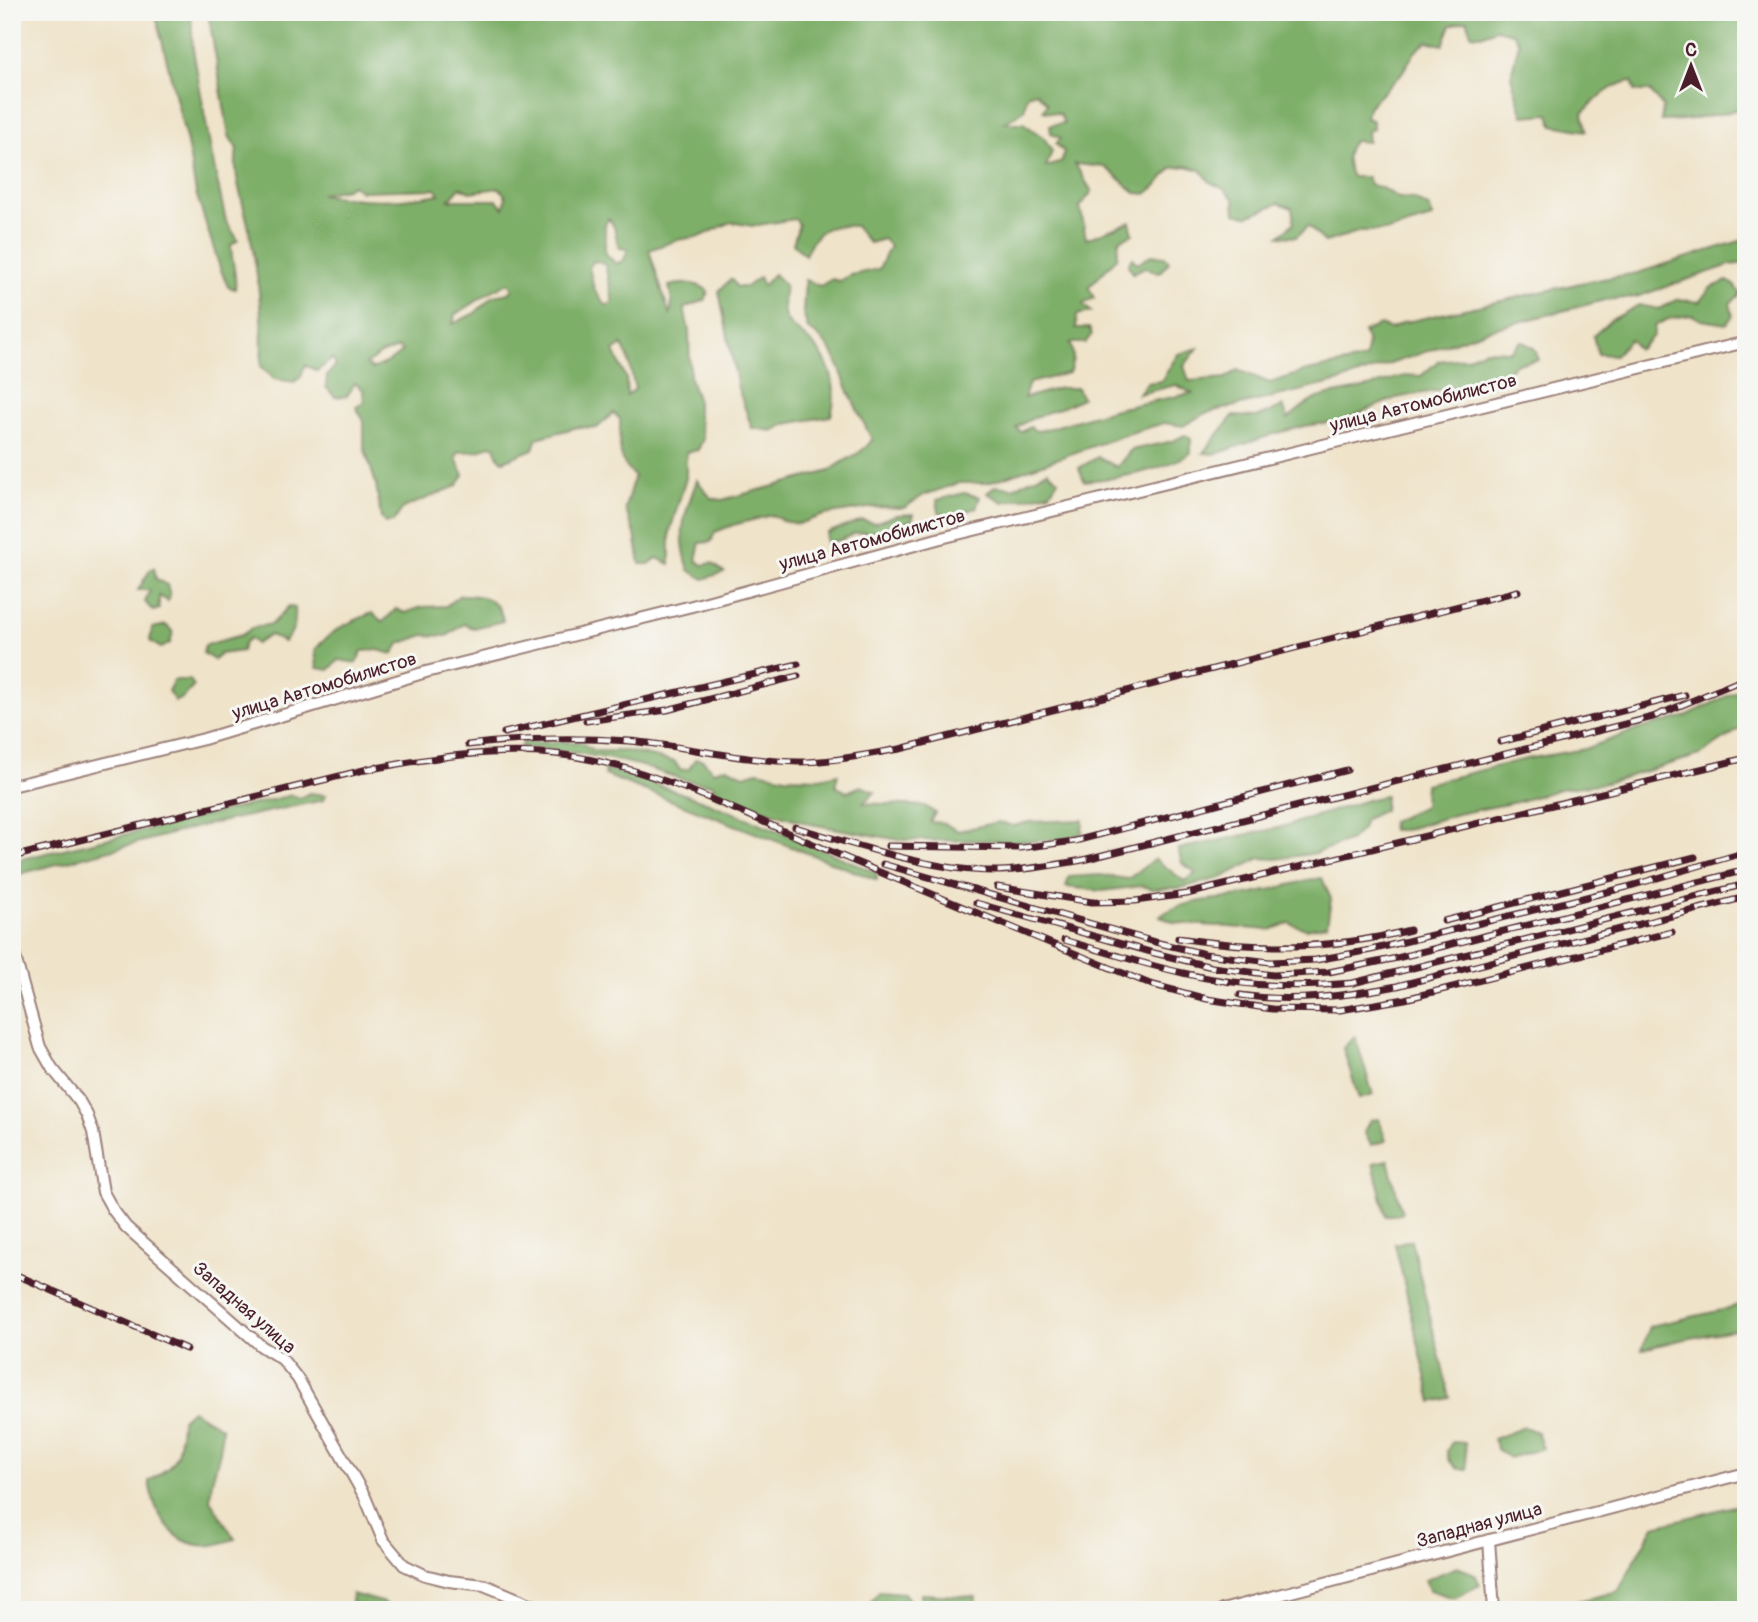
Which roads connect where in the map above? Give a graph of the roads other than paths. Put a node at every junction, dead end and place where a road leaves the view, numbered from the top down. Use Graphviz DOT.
graph roads {
  1 [pos="1746,342"];
  2 [pos="12,786"];
  3 [pos="12,946"];
  4 [pos="1746,1474"];
  5 [pos="1489,1540"];
  6 [pos="545,1610"];
  7 [pos="1222,1610"];
  8 [pos="1494,1610"];
  1 -- 2 [label="street, улица Автомобилистов"];
  3 -- 6 [label="street, Западная улица"];
  4 -- 5 [label="street, Западная улица"];
  5 -- 7 [label="street, Западная улица"];
  5 -- 8 [label="street"];
}
